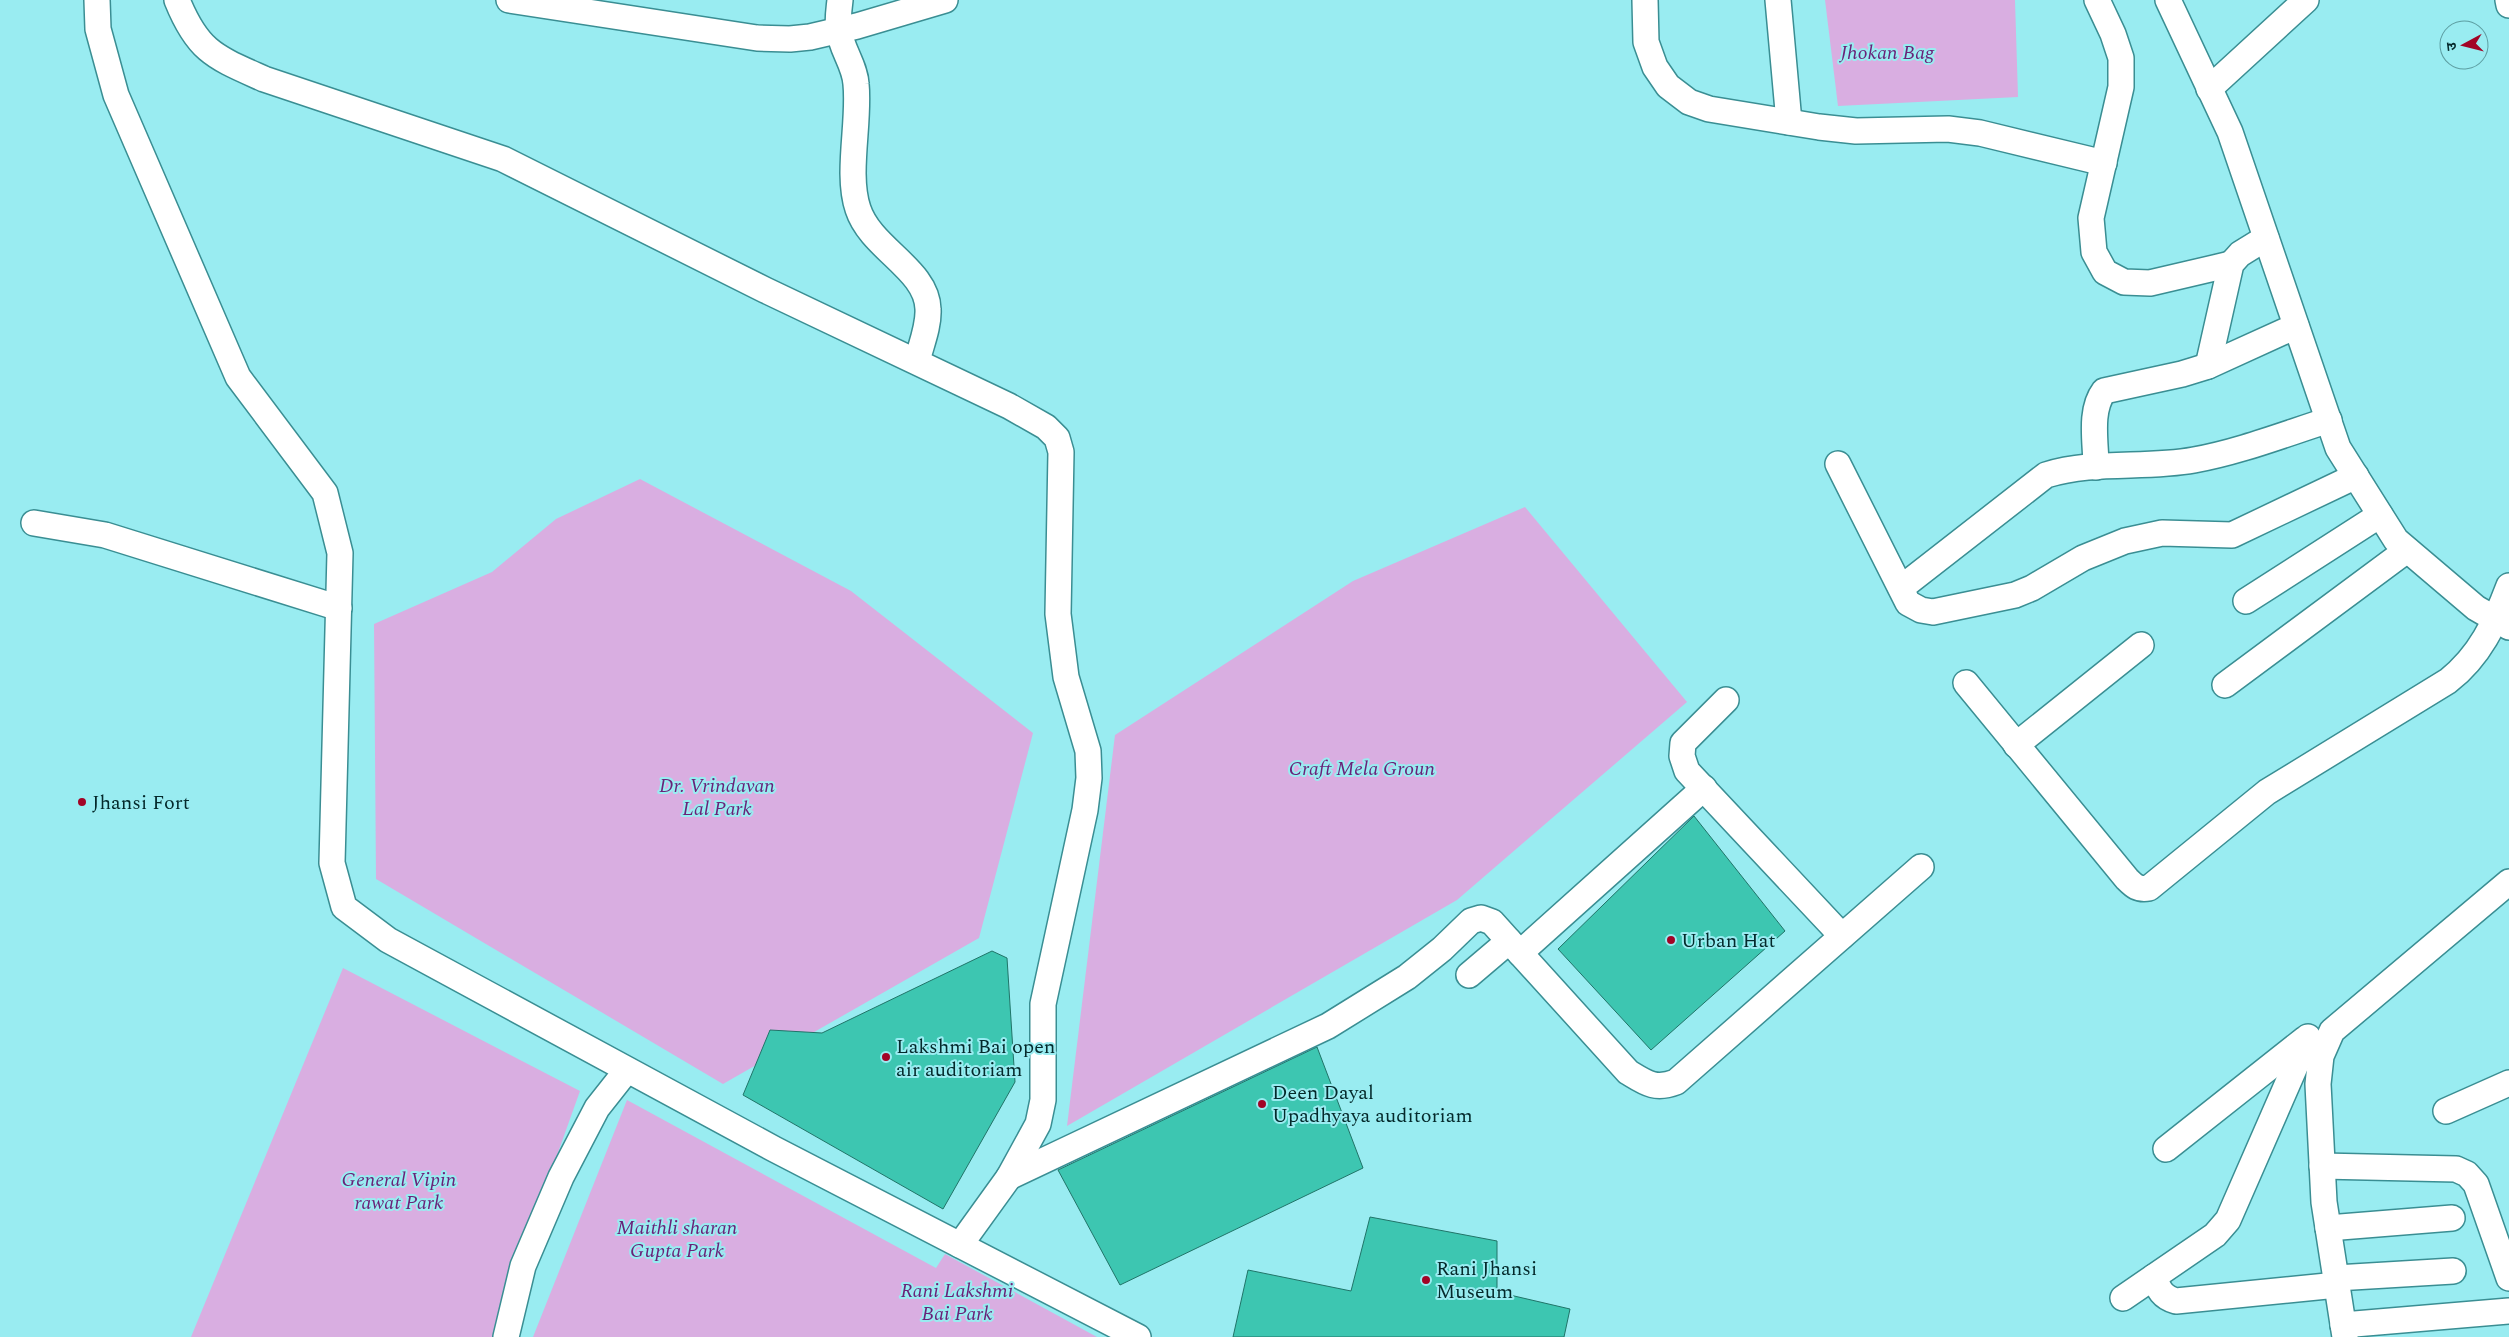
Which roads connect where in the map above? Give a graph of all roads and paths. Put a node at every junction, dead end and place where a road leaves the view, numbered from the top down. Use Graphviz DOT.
graph roads {
  1 [pos="96,0"];
  2 [pos="177,0"];
  3 [pos="509,0"];
  4 [pos="840,0"];
  5 [pos="946,0"];
  6 [pos="1645,0"];
  7 [pos="1778,0"];
  8 [pos="2097,0"];
  9 [pos="2168,0"];
  10 [pos="2306,0"];
  11 [pos="2508,0"];
  12 [pos="2509,5"];
  13 [pos="838,30"];
  14 [pos="2210,89"];
  15 [pos="1789,122"];
  16 [pos="2104,163"];
  17 [pos="2266,238"];
  18 [pos="2231,264"];
  19 [pos="2296,326"];
  20 [pos="917,361"];
  21 [pos="2208,366"];
  22 [pos="2329,420"];
  23 [pos="1838,464"];
  24 [pos="2096,467"];
  25 [pos="2356,476"];
  26 [pos="2380,515"];
  27 [pos="34,523"];
  28 [pos="2407,550"];
  29 [pos="2509,586"];
  30 [pos="1901,588"];
  31 [pos="2246,601"];
  32 [pos="339,608"];
  33 [pos="2503,623"];
  34 [pos="2141,645"];
  35 [pos="1966,683"];
  36 [pos="2225,685"];
  37 [pos="1726,700"];
  38 [pos="2016,745"];
  39 [pos="1704,788"];
  40 [pos="1921,867"];
  41 [pos="2509,882"];
  42 [pos="1842,936"];
  43 [pos="1515,947"];
  44 [pos="1469,975"];
  45 [pos="2332,1032"];
  46 [pos="2308,1037"];
  47 [pos="627,1070"];
  48 [pos="2509,1083"];
  49 [pos="2446,1111"];
  50 [pos="2166,1149"];
  51 [pos="2322,1166"];
  52 [pos="1009,1177"];
  53 [pos="2452,1218"];
  54 [pos="2328,1228"];
  55 [pos="960,1245"];
  56 [pos="2453,1271"];
  57 [pos="2154,1277"];
  58 [pos="2509,1278"];
  59 [pos="2336,1281"];
  60 [pos="2123,1298"];
  61 [pos="2509,1311"];
  62 [pos="2344,1331"];
  63 [pos="506,1337"];
  64 [pos="1138,1337"];
  1 -- 32 [label="street"];
  2 -- 20 [label="street"];
  3 -- 13 [label="street"];
  4 -- 13 [label="street"];
  5 -- 13 [label="street"];
  6 -- 15 [label="street"];
  7 -- 15 [label="street"];
  8 -- 16 [label="street"];
  9 -- 14 [label="street"];
  10 -- 14 [label="street"];
  11 -- 12 [label="street"];
  13 -- 20 [label="street"];
  14 -- 17 [label="street"];
  15 -- 16 [label="street"];
  16 -- 18 [label="street"];
  17 -- 18 [label="street"];
  17 -- 19 [label="street"];
  18 -- 21 [label="street"];
  19 -- 21 [label="street"];
  19 -- 22 [label="street"];
  20 -- 52 [label="street"];
  21 -- 24 [label="street"];
  22 -- 24 [label="street"];
  22 -- 25 [label="street"];
  23 -- 30 [label="street"];
  24 -- 30 [label="street"];
  25 -- 26 [label="street"];
  25 -- 30 [label="street"];
  26 -- 28 [label="street"];
  26 -- 31 [label="street"];
  27 -- 32 [label="street"];
  28 -- 33 [label="street"];
  28 -- 36 [label="street"];
  29 -- 33 [label="street"];
  32 -- 47 [label="street"];
  33 -- 38 [label="street"];
  34 -- 38 [label="street"];
  35 -- 38 [label="street"];
  37 -- 39 [label="street"];
  39 -- 42 [label="street"];
  39 -- 43 [label="street"];
  40 -- 42 [label="street"];
  41 -- 45 [label="street"];
  42 -- 43 [label="street"];
  43 -- 44 [label="street"];
  43 -- 52 [label="street"];
  45 -- 46 [label="street"];
  45 -- 51 [label="street"];
  46 -- 50 [label="street"];
  46 -- 57 [label="street"];
  47 -- 55 [label="street"];
  47 -- 63 [label="street"];
  48 -- 49 [label="street"];
  51 -- 54 [label="street"];
  51 -- 58 [label="street"];
  52 -- 55 [label="street"];
  53 -- 54 [label="street"];
  54 -- 59 [label="street"];
  55 -- 64 [label="street"];
  56 -- 59 [label="street"];
  57 -- 59 [label="street"];
  57 -- 60 [label="street"];
  59 -- 62 [label="street"];
  61 -- 62 [label="street"];
}
